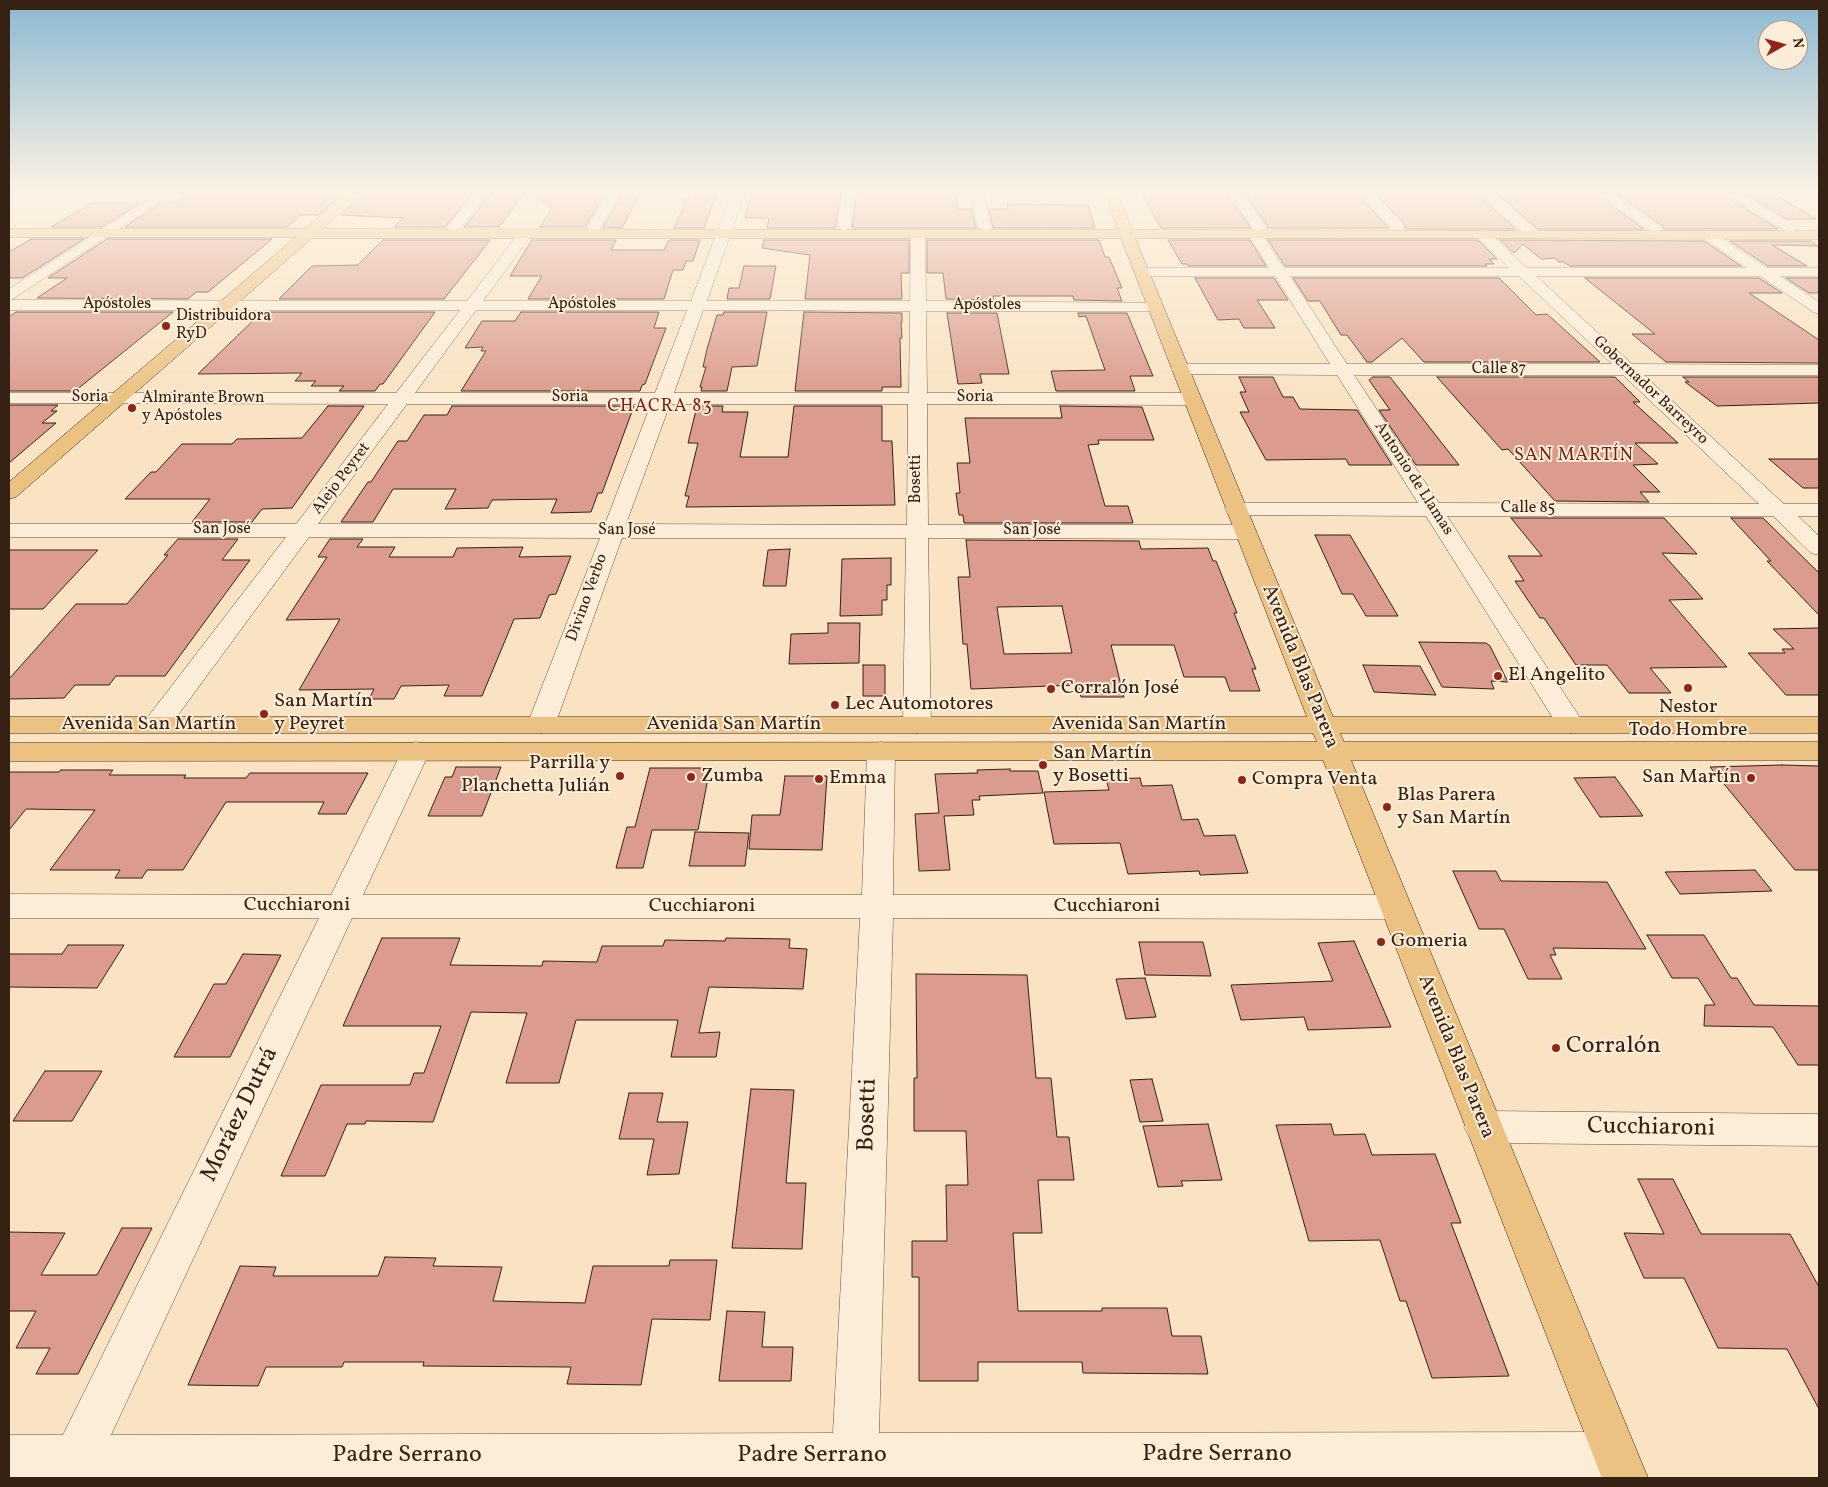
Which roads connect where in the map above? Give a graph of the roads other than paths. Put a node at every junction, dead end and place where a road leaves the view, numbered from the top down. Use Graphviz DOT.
graph roads {
  1 [pos="66,259"];
  2 [pos="280,259"];
  3 [pos="506,259"];
  4 [pos="714,259"];
  5 [pos="918,259"];
  6 [pos="1136,259"];
  7 [pos="1272,259"];
  8 [pos="1509,259"];
  9 [pos="1745,259"];
  10 [pos="1141,272"];
  11 [pos="1279,272"];
  12 [pos="1522,272"];
  13 [pos="1764,272"];
  14 [pos="1819,272"];
  15 [pos="9,296"];
  16 [pos="9,305"];
  17 [pos="226,305"];
  18 [pos="472,305"];
  19 [pos="697,306"];
  20 [pos="918,306"];
  21 [pos="1155,306"];
  22 [pos="1819,309"];
  23 [pos="1342,369"];
  24 [pos="1180,370"];
  25 [pos="1628,370"];
  26 [pos="1819,370"];
  27 [pos="9,398"];
  28 [pos="120,398"];
  29 [pos="402,398"];
  30 [pos="663,398"];
  31 [pos="917,398"];
  32 [pos="1192,398"];
  33 [pos="9,493"];
  34 [pos="1432,509"];
  35 [pos="1236,510"];
  36 [pos="1778,510"];
  37 [pos="1819,510"];
  38 [pos="9,530"];
  39 [pos="303,530"];
  40 [pos="613,531"];
  41 [pos="917,531"];
  42 [pos="1245,532"];
  43 [pos="1819,548"];
  44 [pos="157,724"];
  45 [pos="9,725"];
  46 [pos="541,725"];
  47 [pos="917,725"];
  48 [pos="1571,725"];
  49 [pos="1819,725"];
  50 [pos="1327,738"];
  51 [pos="416,751"];
  52 [pos="881,751"];
  53 [pos="1819,751"];
  54 [pos="9,752"];
  55 [pos="9,906"];
  56 [pos="342,906"];
  57 [pos="877,907"];
  58 [pos="1394,907"];
  59 [pos="1483,1127"];
  60 [pos="1819,1130"];
  61 [pos="9,1458"];
  62 [pos="854,1467"];
  63 [pos="1620,1467"];
  64 [pos="71,1468"];
  1 -- 15 [label="street"];
  2 -- 17 [label="main road"];
  3 -- 18 [label="street, Alejo Peyret"];
  4 -- 19 [label="street, Divino Verbo"];
  5 -- 20 [label="street, Bosetti"];
  6 -- 10 [label="main road, Avenida Blas Parera"];
  7 -- 11 [label="street, Antonio de Llamas"];
  8 -- 12 [label="street, Gobernador Barreyro"];
  9 -- 13 [label="street"];
  10 -- 11 [label="street"];
  10 -- 21 [label="main road, Avenida Blas Parera"];
  11 -- 12 [label="street"];
  11 -- 23 [label="street, Antonio de Llamas"];
  12 -- 13 [label="street"];
  12 -- 25 [label="street, Gobernador Barreyro"];
  13 -- 14 [label="street"];
  13 -- 22 [label="street"];
  16 -- 17 [label="street, Apóstoles"];
  17 -- 18 [label="street, Apóstoles"];
  17 -- 28 [label="main road"];
  18 -- 19 [label="street, Apóstoles"];
  18 -- 29 [label="street, Alejo Peyret"];
  19 -- 20 [label="street, Apóstoles"];
  19 -- 30 [label="street, Divino Verbo"];
  20 -- 21 [label="street, Apóstoles"];
  20 -- 31 [label="street, Bosetti"];
  21 -- 24 [label="main road, Avenida Blas Parera"];
  23 -- 24 [label="street, Calle 87"];
  23 -- 25 [label="street, Calle 87"];
  23 -- 34 [label="street, Antonio de Llamas"];
  24 -- 32 [label="main road, Avenida Blas Parera"];
  25 -- 26 [label="street, Calle 87"];
  25 -- 36 [label="street, Gobernador Barreyro"];
  27 -- 28 [label="street, Soria"];
  28 -- 29 [label="street, Soria"];
  28 -- 33 [label="main road"];
  29 -- 30 [label="street, Soria"];
  29 -- 39 [label="street, Alejo Peyret"];
  30 -- 31 [label="street, Soria"];
  30 -- 40 [label="street, Divino Verbo"];
  31 -- 32 [label="street, Soria"];
  31 -- 41 [label="street, Bosetti"];
  32 -- 35 [label="main road, Avenida Blas Parera"];
  34 -- 35 [label="street, Calle 85"];
  34 -- 36 [label="street, Calle 85"];
  34 -- 48 [label="street, Antonio de Llamas"];
  35 -- 42 [label="main road, Avenida Blas Parera"];
  36 -- 37 [label="street, Calle 85"];
  36 -- 43 [label="street, Gobernador Barreyro"];
  38 -- 39 [label="street, San José"];
  39 -- 40 [label="street, San José"];
  39 -- 44 [label="street, Alejo Peyret"];
  40 -- 41 [label="street, San José"];
  40 -- 46 [label="street, Divino Verbo"];
  41 -- 42 [label="street, San José"];
  41 -- 47 [label="street, Bosetti"];
  42 -- 50 [label="main road, Avenida Blas Parera"];
  44 -- 45 [label="main road, Avenida San Martín"];
  44 -- 46 [label="main road, Avenida San Martín"];
  46 -- 47 [label="main road, Avenida San Martín"];
  47 -- 50 [label="main road, Avenida San Martín"];
  48 -- 49 [label="main road, Avenida San Martín"];
  48 -- 50 [label="main road, Avenida San Martín"];
  50 -- 52 [label="main road, Avenida San Martín"];
  50 -- 53 [label="main road, Avenida San Martín"];
  50 -- 58 [label="main road, Avenida Blas Parera"];
  51 -- 52 [label="main road, Avenida San Martín"];
  51 -- 54 [label="main road, Avenida San Martín"];
  51 -- 56 [label="street, Moráez Dutrá"];
  52 -- 57 [label="street, Bosetti"];
  55 -- 56 [label="street, Cucchiaroni"];
  56 -- 57 [label="street, Cucchiaroni"];
  56 -- 64 [label="street, Moráez Dutrá"];
  57 -- 58 [label="street, Cucchiaroni"];
  57 -- 62 [label="street, Bosetti"];
  58 -- 59 [label="main road, Avenida Blas Parera"];
  59 -- 60 [label="street, Cucchiaroni"];
  59 -- 63 [label="main road, Avenida Blas Parera"];
  61 -- 64 [label="street, Padre Serrano"];
  62 -- 63 [label="street, Padre Serrano"];
  62 -- 64 [label="street, Padre Serrano"];
}
